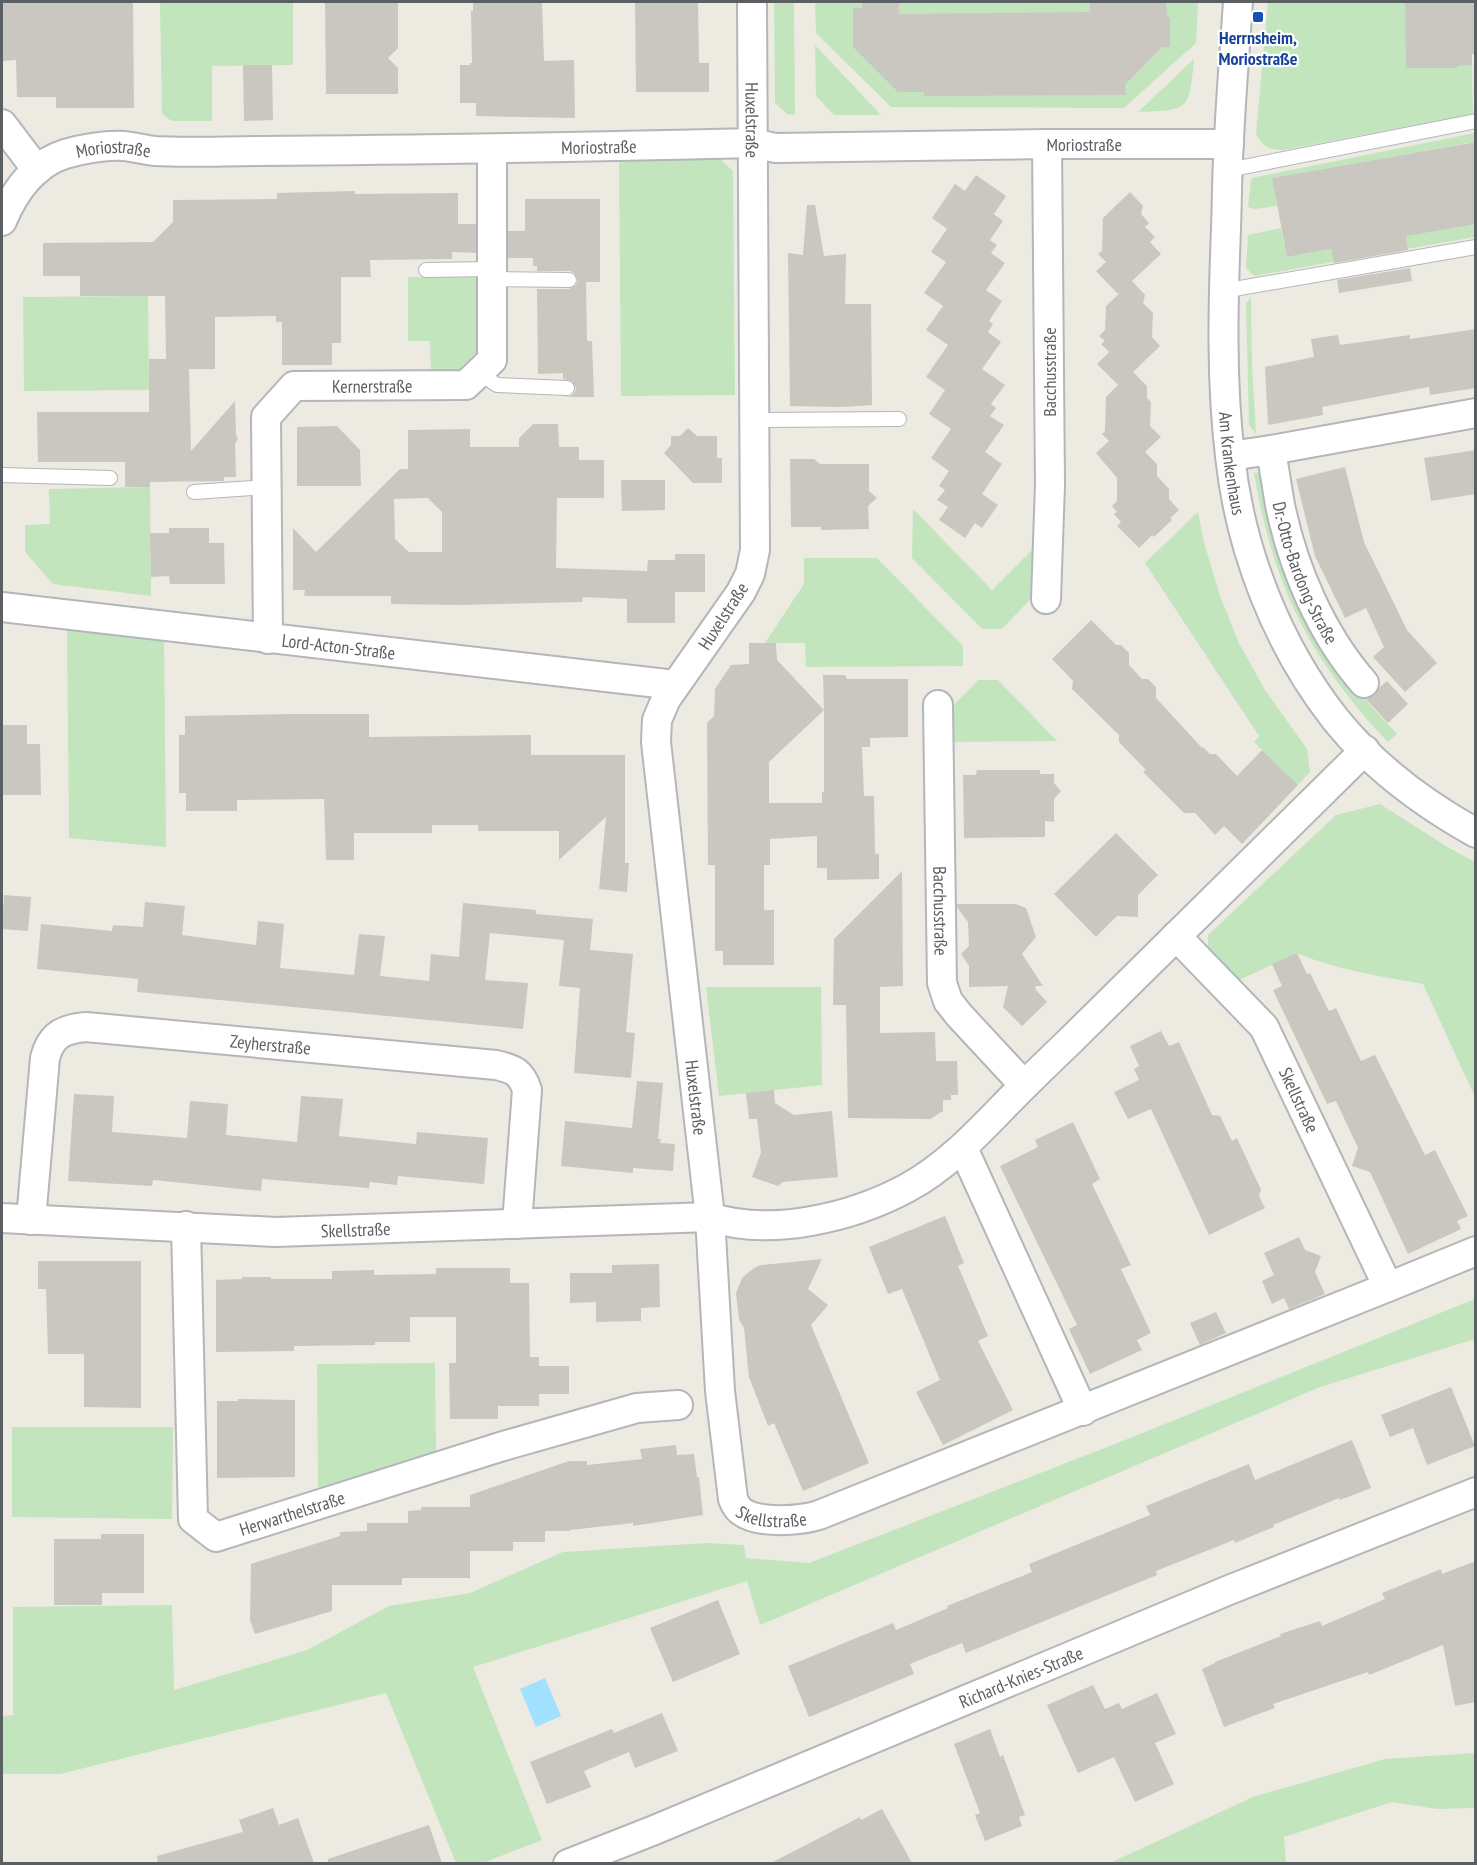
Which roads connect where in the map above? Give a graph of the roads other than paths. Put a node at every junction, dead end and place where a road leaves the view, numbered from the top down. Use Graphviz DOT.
graph roads {
  1 [pos="752,2"];
  2 [pos="1238,2"];
  3 [pos="1476,122"];
  4 [pos="2,124"];
  5 [pos="754,143"];
  6 [pos="1047,144"];
  7 [pos="492,149"];
  8 [pos="1228,157"];
  9 [pos="37,170"];
  10 [pos="2,221"];
  11 [pos="1476,247"];
  12 [pos="426,270"];
  13 [pos="492,274"];
  14 [pos="569,280"];
  15 [pos="1224,291"];
  16 [pos="479,373"];
  17 [pos="567,388"];
  18 [pos="1476,413"];
  19 [pos="899,419"];
  20 [pos="754,420"];
  21 [pos="1271,450"];
  22 [pos="1230,456"];
  23 [pos="2,475"];
  24 [pos="110,478"];
  25 [pos="266,488"];
  26 [pos="194,492"];
  27 [pos="1046,599"];
  28 [pos="2,607"];
  29 [pos="268,639"];
  30 [pos="1364,683"];
  31 [pos="675,685"];
  32 [pos="938,705"];
  33 [pos="1365,750"];
  34 [pos="1476,833"];
  35 [pos="1176,936"];
  36 [pos="1024,1085"];
  37 [pos="963,1148"];
  38 [pos="710,1216"];
  39 [pos="2,1218"];
  40 [pos="31,1220"];
  41 [pos="517,1224"];
  42 [pos="186,1226"];
  43 [pos="1476,1251"];
  44 [pos="1388,1287"];
  45 [pos="678,1405"];
  46 [pos="1083,1411"];
  47 [pos="1476,1492"];
  48 [pos="568,1863"];
  1 -- 5 [label="street, Huxelstraße"];
  2 -- 8 [label="street, Am Krankenhaus"];
  3 -- 8 [label="lane"];
  4 -- 9 [label="street"];
  5 -- 6 [label="street, Moriostraße"];
  5 -- 7 [label="street, Moriostraße"];
  5 -- 20 [label="street, Huxelstraße"];
  6 -- 8 [label="street, Moriostraße"];
  6 -- 27 [label="street, Bacchusstraße"];
  7 -- 9 [label="street, Moriostraße"];
  7 -- 13 [label="street"];
  8 -- 15 [label="street, Am Krankenhaus"];
  9 -- 10 [label="street, Moriostraße"];
  11 -- 15 [label="lane"];
  12 -- 13 [label="lane"];
  13 -- 14 [label="lane"];
  13 -- 16 [label="street"];
  15 -- 22 [label="street, Am Krankenhaus"];
  16 -- 17 [label="lane"];
  16 -- 25 [label="street, Kernerstraße"];
  18 -- 21 [label="street"];
  19 -- 20 [label="lane"];
  20 -- 31 [label="street, Huxelstraße"];
  21 -- 22 [label="street"];
  21 -- 30 [label="street, Dr.-Otto-Bardong-Straße"];
  22 -- 33 [label="street, Am Krankenhaus"];
  23 -- 24 [label="lane"];
  25 -- 26 [label="lane"];
  25 -- 29 [label="street, Kernerstraße"];
  28 -- 29 [label="street, Lord-Acton-Straße"];
  29 -- 31 [label="street, Lord-Acton-Straße"];
  31 -- 38 [label="street, Huxelstraße"];
  32 -- 36 [label="street, Bacchusstraße"];
  33 -- 34 [label="street, Am Krankenhaus"];
  33 -- 35 [label="street, Skellstraße"];
  35 -- 36 [label="street, Skellstraße"];
  35 -- 44 [label="street, Skellstraße"];
  36 -- 37 [label="street, Skellstraße"];
  37 -- 38 [label="street, Skellstraße"];
  37 -- 46 [label="street"];
  38 -- 41 [label="street, Skellstraße"];
  38 -- 46 [label="street, Skellstraße"];
  39 -- 40 [label="street, Skellstraße"];
  40 -- 41 [label="street, Zeyherstraße"];
  40 -- 42 [label="street, Skellstraße"];
  41 -- 42 [label="street, Skellstraße"];
  42 -- 45 [label="street, Herwarthelstraße"];
  43 -- 44 [label="street, Skellstraße"];
  44 -- 46 [label="street, Skellstraße"];
  47 -- 48 [label="street, Richard-Knies-Straße"];
}
